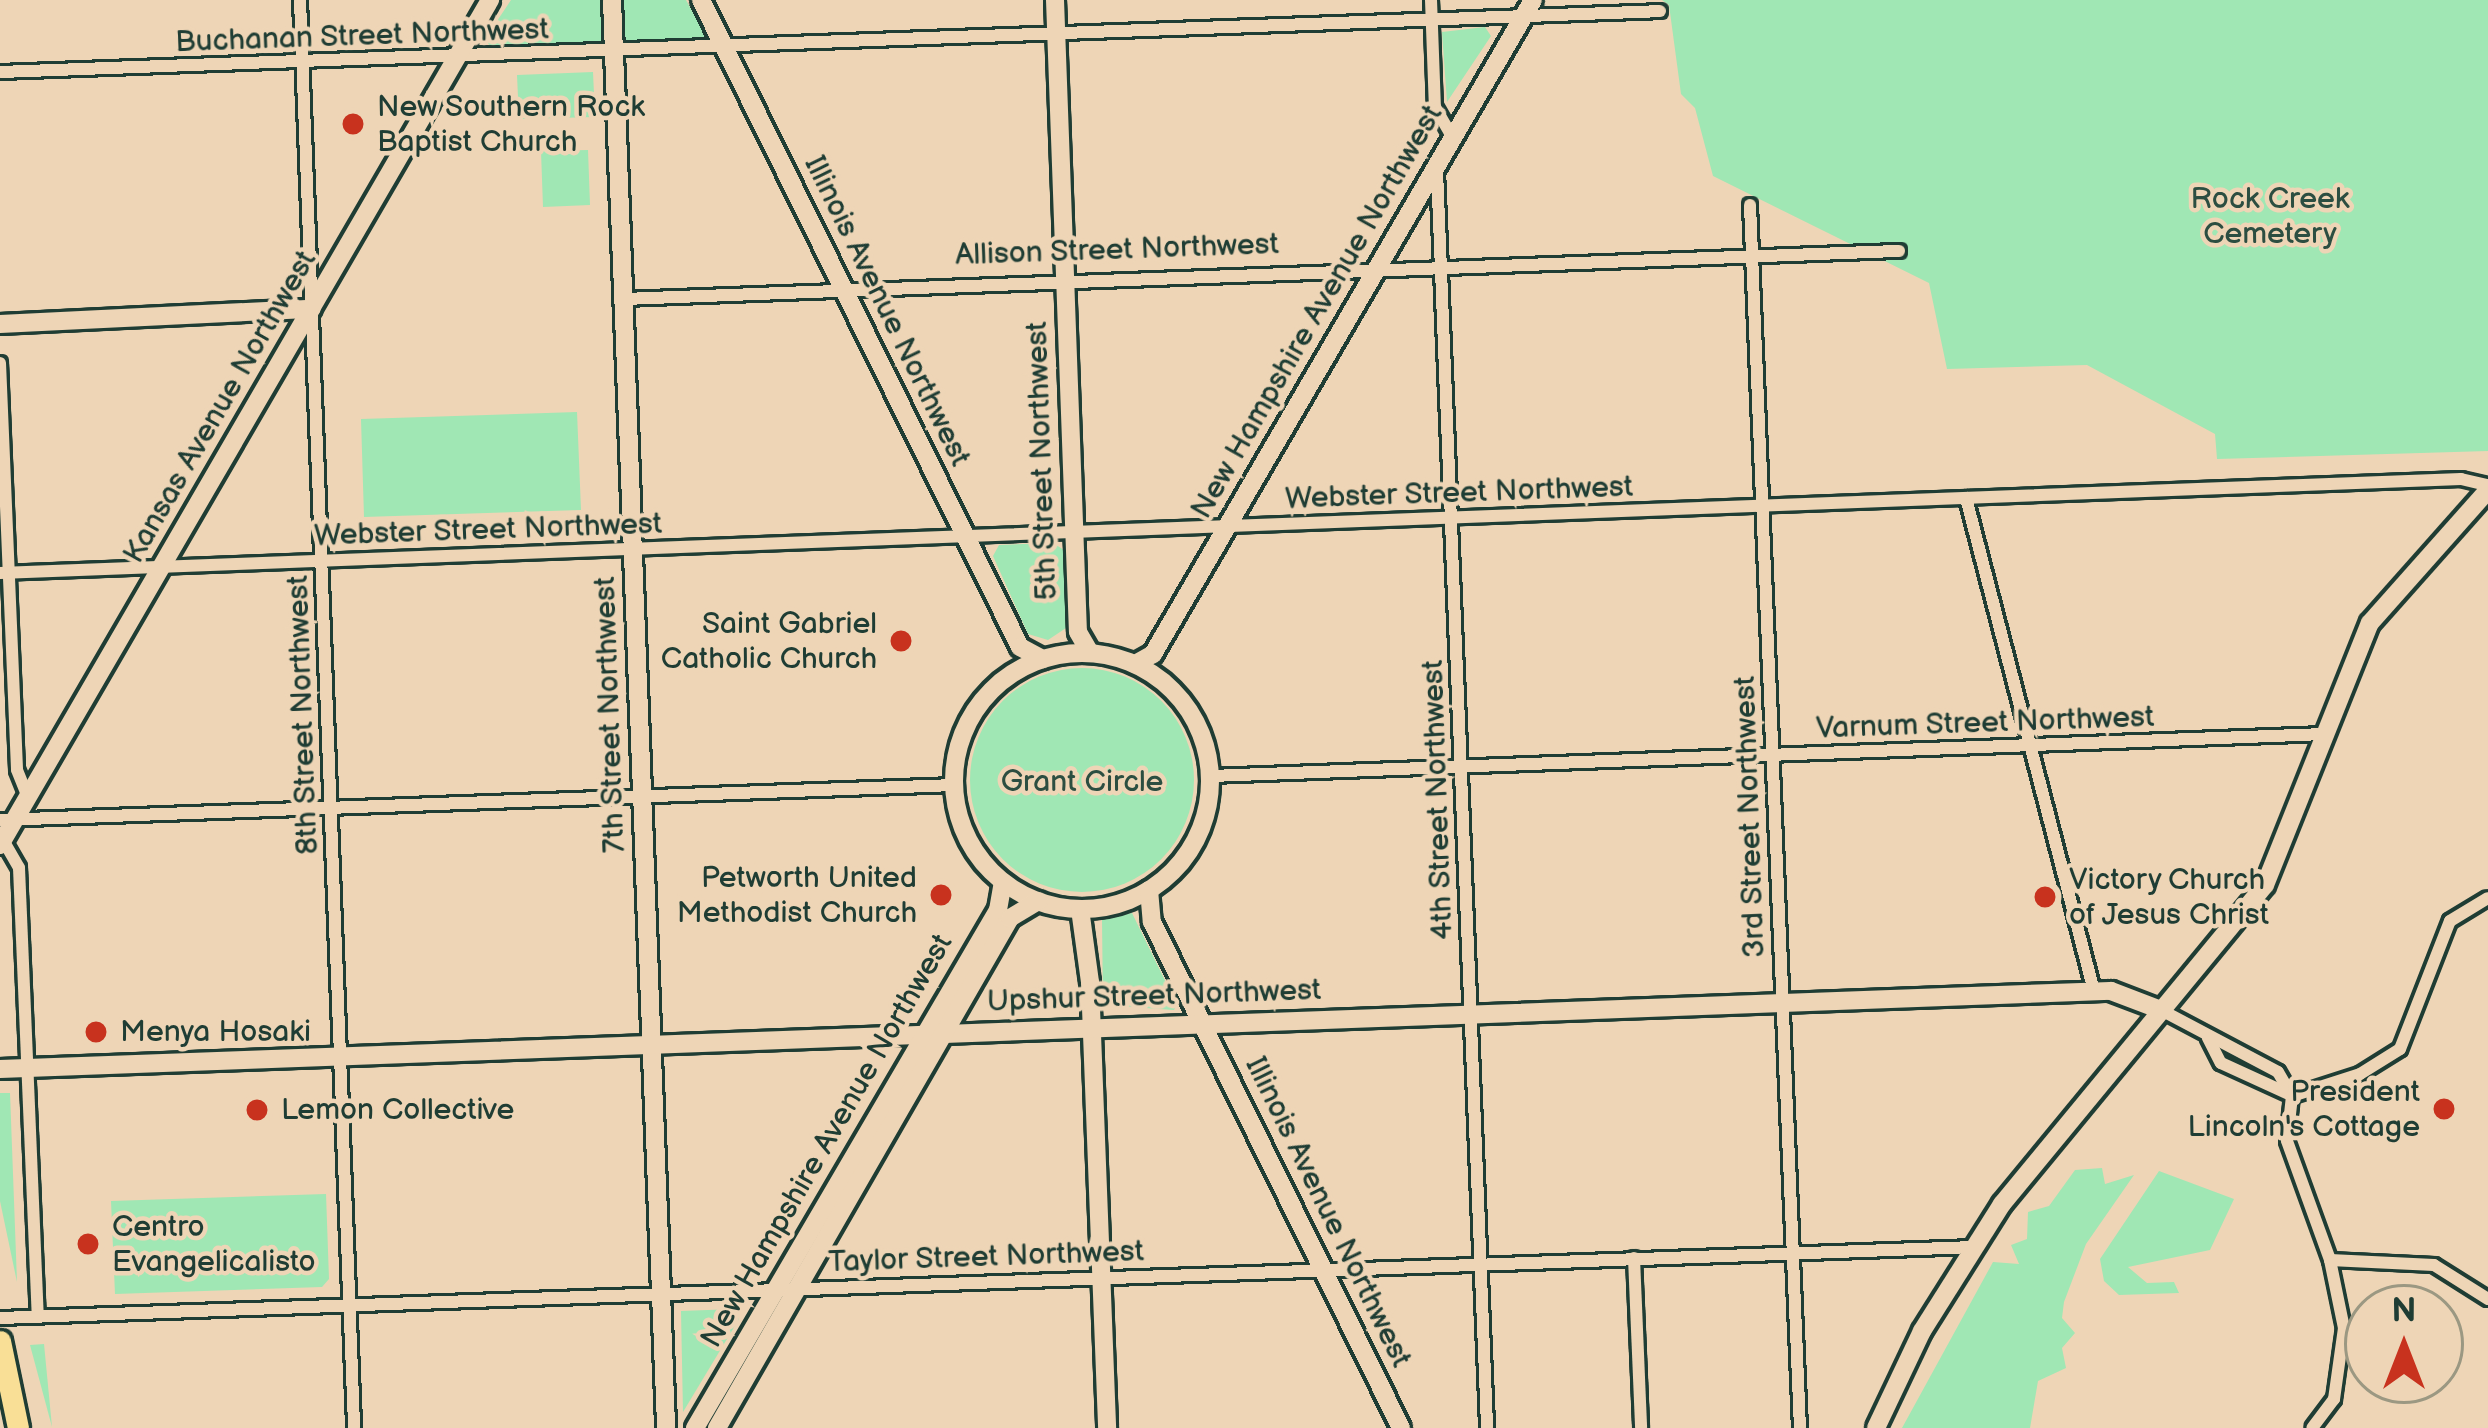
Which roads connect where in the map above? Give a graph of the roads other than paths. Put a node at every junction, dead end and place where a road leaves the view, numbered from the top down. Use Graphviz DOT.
graph roads {
  1 [pos="300,0"];
  2 [pos="490,0"];
  3 [pos="613,0"];
  4 [pos="701,0"];
  5 [pos="1054,0"];
  6 [pos="1431,0"];
  7 [pos="1529,8"];
  8 [pos="1660,11"];
  9 [pos="1432,20"];
  10 [pos="1056,33"];
  11 [pos="724,46"];
  12 [pos="614,51"];
  13 [pos="457,57"];
  14 [pos="302,63"];
  15 [pos="0,72"];
  16 [pos="1453,138"];
  17 [pos="1437,170"];
  18 [pos="1750,205"];
  19 [pos="1894,251"];
  20 [pos="1753,257"];
  21 [pos="1441,268"];
  22 [pos="1377,270"];
  23 [pos="1065,282"];
  24 [pos="844,291"];
  25 [pos="624,299"];
  26 [pos="312,309"];
  27 [pos="0,324"];
  28 [pos="0,363"];
  29 [pos="2488,488"];
  30 [pos="1966,498"];
  31 [pos="1762,506"];
  32 [pos="1451,518"];
  33 [pos="1228,525"];
  34 [pos="1074,532"];
  35 [pos="963,536"];
  36 [pos="634,548"];
  37 [pos="321,560"];
  38 [pos="162,567"];
  39 [pos="2,573"];
  40 [pos="1078,632"];
  41 [pos="1020,646"];
  42 [pos="1090,653"];
  43 [pos="1065,654"];
  44 [pos="1153,655"];
  45 [pos="1043,659"];
  46 [pos="1135,664"];
  47 [pos="1013,673"];
  48 [pos="1158,677"];
  49 [pos="2328,734"];
  50 [pos="2031,745"];
  51 [pos="1772,754"];
  52 [pos="1460,766"];
  53 [pos="1211,776"];
  54 [pos="954,785"];
  55 [pos="28,797"];
  56 [pos="643,798"];
  57 [pos="330,811"];
  58 [pos="4,831"];
  59 [pos="1003,882"];
  60 [pos="1149,890"];
  61 [pos="2488,898"];
  62 [pos="1038,901"];
  63 [pos="1080,909"];
  64 [pos="2094,991"];
  65 [pos="1781,1003"];
  66 [pos="2161,1010"];
  67 [pos="1471,1015"];
  68 [pos="1203,1025"];
  69 [pos="1092,1029"];
  70 [pos="946,1033"];
  71 [pos="924,1034"];
  72 [pos="2208,1038"];
  73 [pos="652,1046"];
  74 [pos="340,1058"];
  75 [pos="0,1069"];
  76 [pos="27,1069"];
  77 [pos="2292,1096"];
  78 [pos="1973,1247"];
  79 [pos="1792,1252"];
  80 [pos="1634,1258"];
  81 [pos="2330,1260"];
  82 [pos="1480,1264"];
  83 [pos="1323,1269"];
  84 [pos="1102,1278"];
  85 [pos="800,1288"];
  86 [pos="776,1289"];
  87 [pos="662,1295"];
  88 [pos="2488,1299"];
  89 [pos="349,1306"];
  90 [pos="38,1316"];
  91 [pos="0,1318"];
  92 [pos="0,1341"];
  93 [pos="18,1428"];
  94 [pos="353,1428"];
  95 [pos="666,1428"];
  96 [pos="695,1428"];
  97 [pos="717,1428"];
  98 [pos="1107,1428"];
  99 [pos="1401,1428"];
  100 [pos="1487,1428"];
  101 [pos="1641,1428"];
  102 [pos="1800,1428"];
  103 [pos="1876,1428"];
  104 [pos="2312,1428"];
  1 -- 14 [label="street, 8th Street Northwest"];
  2 -- 13 [label="street, Kansas Avenue Northwest"];
  3 -- 12 [label="street, 7th Street Northwest"];
  4 -- 11 [label="street, Illinois Avenue Northwest"];
  5 -- 10 [label="street, 5th Street Northwest"];
  6 -- 9 [label="street"];
  7 -- 8 [label="street, Buchanan Street Northwest"];
  7 -- 9 [label="street, Buchanan Street Northwest"];
  7 -- 16 [label="street, New Hampshire Avenue Northwest"];
  9 -- 10 [label="street, Buchanan Street Northwest"];
  9 -- 16 [label="street"];
  10 -- 11 [label="street, Buchanan Street Northwest"];
  10 -- 23 [label="street, 5th Street Northwest"];
  11 -- 12 [label="street, Buchanan Street Northwest"];
  11 -- 24 [label="street, Illinois Avenue Northwest"];
  12 -- 13 [label="street, Buchanan Street Northwest"];
  12 -- 25 [label="street, 7th Street Northwest"];
  13 -- 14 [label="street, Buchanan Street Northwest"];
  13 -- 26 [label="street, Kansas Avenue Northwest"];
  14 -- 15 [label="street, Buchanan Street Northwest"];
  14 -- 26 [label="street, 8th Street Northwest"];
  16 -- 17 [label="street, New Hampshire Avenue Northwest"];
  17 -- 21 [label="street, 4th Street Northwest"];
  17 -- 22 [label="street, New Hampshire Avenue Northwest"];
  18 -- 20 [label="street, 3rd Street Northwest"];
  19 -- 20 [label="street, Allison Street Northwest"];
  20 -- 21 [label="street, Allison Street Northwest"];
  20 -- 31 [label="street, 3rd Street Northwest"];
  21 -- 22 [label="street, Allison Street Northwest"];
  21 -- 32 [label="street, 4th Street Northwest"];
  22 -- 23 [label="street, Allison Street Northwest"];
  22 -- 33 [label="street, New Hampshire Avenue Northwest"];
  23 -- 24 [label="street, Allison Street Northwest"];
  23 -- 34 [label="street, 5th Street Northwest"];
  24 -- 25 [label="street, Allison Street Northwest"];
  24 -- 35 [label="street, Illinois Avenue Northwest"];
  25 -- 36 [label="street, 7th Street Northwest"];
  26 -- 27 [label="street"];
  26 -- 37 [label="street, 8th Street Northwest"];
  26 -- 38 [label="street, Kansas Avenue Northwest"];
  28 -- 39 [label="street"];
  29 -- 30 [label="street, Webster Street Northwest"];
  29 -- 49 [label="street"];
  30 -- 31 [label="street, Webster Street Northwest"];
  30 -- 50 [label="street"];
  31 -- 32 [label="street, Webster Street Northwest"];
  31 -- 51 [label="street, 3rd Street Northwest"];
  32 -- 33 [label="street, Webster Street Northwest"];
  32 -- 52 [label="street, 4th Street Northwest"];
  33 -- 34 [label="street, Webster Street Northwest"];
  33 -- 44 [label="street, New Hampshire Avenue Northwest"];
  34 -- 35 [label="street, Webster Street Northwest"];
  34 -- 40 [label="street, 5th Street Northwest"];
  35 -- 36 [label="street, Webster Street Northwest"];
  35 -- 41 [label="street, Illinois Avenue Northwest"];
  36 -- 37 [label="street, Webster Street Northwest"];
  36 -- 56 [label="street, 7th Street Northwest"];
  37 -- 38 [label="street, Webster Street Northwest"];
  37 -- 57 [label="street, 8th Street Northwest"];
  38 -- 39 [label="street, Webster Street Northwest"];
  38 -- 55 [label="street, Kansas Avenue Northwest"];
  39 -- 55 [label="street"];
  40 -- 42 [label="street, 5th Street Northwest"];
  40 -- 43 [label="street, 5th Street Northwest"];
  41 -- 45 [label="street"];
  41 -- 47 [label="street"];
  42 -- 43 [label="street"];
  42 -- 46 [label="street"];
  43 -- 45 [label="street"];
  44 -- 46 [label="street"];
  44 -- 48 [label="street"];
  45 -- 47 [label="street"];
  46 -- 48 [label="street"];
  47 -- 54 [label="street"];
  48 -- 53 [label="street"];
  49 -- 50 [label="street, Varnum Street Northwest"];
  49 -- 66 [label="street"];
  50 -- 51 [label="street, Varnum Street Northwest"];
  50 -- 64 [label="street"];
  51 -- 52 [label="street, Varnum Street Northwest"];
  51 -- 65 [label="street, 3rd Street Northwest"];
  52 -- 53 [label="street, Varnum Street Northwest"];
  52 -- 67 [label="street, 4th Street Northwest"];
  53 -- 60 [label="street"];
  54 -- 56 [label="street"];
  54 -- 59 [label="street"];
  55 -- 58 [label="street, Kansas Avenue Northwest"];
  56 -- 57 [label="street"];
  56 -- 73 [label="street, 7th Street Northwest"];
  57 -- 58 [label="street"];
  57 -- 74 [label="street, 8th Street Northwest"];
  58 -- 76 [label="street"];
  59 -- 62 [label="street"];
  59 -- 71 [label="street, New Hampshire Avenue Northwest"];
  60 -- 63 [label="street"];
  60 -- 68 [label="street, Illinois Avenue Northwest"];
  61 -- 77 [label="street"];
  62 -- 63 [label="street"];
  62 -- 70 [label="street, New Hampshire Avenue Northwest"];
  63 -- 69 [label="street"];
  64 -- 65 [label="street, Upshur Street Northwest"];
  64 -- 66 [label="street, Upshur Street Northwest"];
  65 -- 67 [label="street, Upshur Street Northwest"];
  65 -- 79 [label="street, 3rd Street Northwest"];
  66 -- 72 [label="street"];
  66 -- 78 [label="street"];
  67 -- 68 [label="street, Upshur Street Northwest"];
  67 -- 82 [label="street, 4th Street Northwest"];
  68 -- 69 [label="street, Upshur Street Northwest"];
  68 -- 83 [label="street, Illinois Avenue Northwest"];
  69 -- 70 [label="street, Upshur Street Northwest"];
  69 -- 84 [label="street"];
  70 -- 71 [label="street, Upshur Street Northwest"];
  70 -- 85 [label="street, New Hampshire Avenue Northwest"];
  71 -- 73 [label="street, Upshur Street Northwest"];
  71 -- 86 [label="street, New Hampshire Avenue Northwest"];
  72 -- 77 [label="street"];
  72 -- 77 [label="street"];
  73 -- 74 [label="street, Upshur Street Northwest"];
  73 -- 87 [label="street, 7th Street Northwest"];
  74 -- 76 [label="street, Upshur Street Northwest"];
  74 -- 89 [label="street, 8th Street Northwest"];
  75 -- 76 [label="street, Upshur Street Northwest"];
  76 -- 90 [label="street"];
  77 -- 81 [label="street"];
  78 -- 79 [label="street, Taylor Street Northwest"];
  78 -- 103 [label="street"];
  79 -- 80 [label="street, Taylor Street Northwest"];
  79 -- 102 [label="street, 3rd Street Northwest"];
  80 -- 82 [label="street, Taylor Street Northwest"];
  80 -- 101 [label="street"];
  81 -- 88 [label="street"];
  81 -- 104 [label="street"];
  82 -- 83 [label="street, Taylor Street Northwest"];
  82 -- 100 [label="street, 4th Street Northwest"];
  83 -- 84 [label="street, Taylor Street Northwest"];
  83 -- 99 [label="street, Illinois Avenue Northwest"];
  84 -- 85 [label="street, Taylor Street Northwest"];
  84 -- 98 [label="street"];
  85 -- 86 [label="street, Taylor Street Northwest"];
  85 -- 97 [label="street, New Hampshire Avenue Northwest"];
  86 -- 87 [label="street, Taylor Street Northwest"];
  86 -- 96 [label="street, New Hampshire Avenue Northwest"];
  87 -- 89 [label="street, Taylor Street Northwest"];
  87 -- 95 [label="street, 7th Street Northwest"];
  89 -- 90 [label="street, Taylor Street Northwest"];
  89 -- 94 [label="street, 8th Street Northwest"];
  90 -- 91 [label="street, Taylor Street Northwest"];
  92 -- 93 [label="highway"];
}
